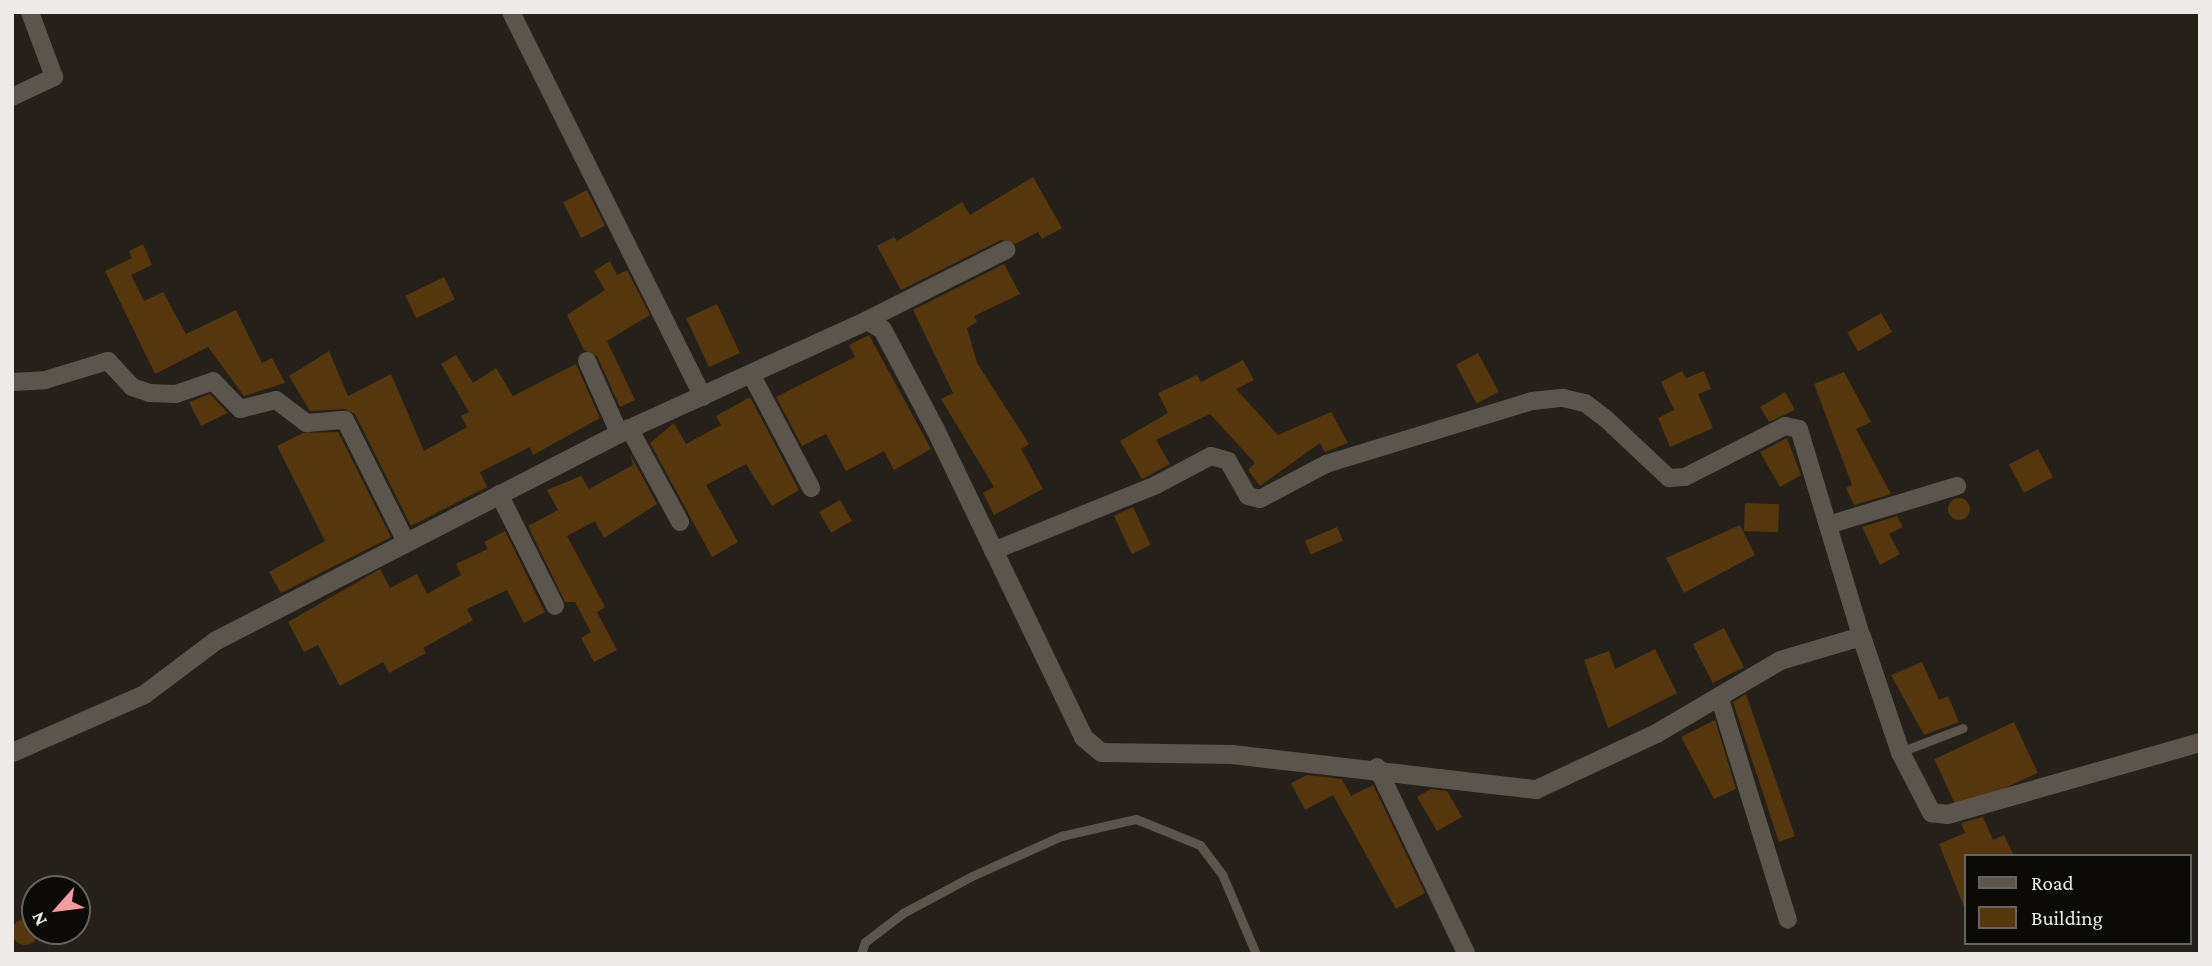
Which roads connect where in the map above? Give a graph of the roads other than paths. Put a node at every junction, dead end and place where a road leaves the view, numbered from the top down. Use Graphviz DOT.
graph roads {
  1 [pos="30,12"];
  2 [pos="511,12"];
  3 [pos="12,97"];
  4 [pos="1006,250"];
  5 [pos="867,320"];
  6 [pos="587,361"];
  7 [pos="751,373"];
  8 [pos="12,382"];
  9 [pos="703,397"];
  10 [pos="624,431"];
  11 [pos="1957,486"];
  12 [pos="811,488"];
  13 [pos="499,494"];
  14 [pos="680,522"];
  15 [pos="1828,525"];
  16 [pos="406,542"];
  17 [pos="993,551"];
  18 [pos="555,606"];
  19 [pos="1861,636"];
  20 [pos="1719,696"];
  21 [pos="1963,727"];
  22 [pos="2200,742"];
  23 [pos="12,752"];
  24 [pos="1900,752"];
  25 [pos="1377,767"];
  26 [pos="1788,920"];
  27 [pos="1466,953"];
  28 [pos="861,954"];
  29 [pos="1256,954"];
  1 -- 3 [label="street"];
  2 -- 9 [label="street"];
  4 -- 5 [label="street"];
  5 -- 7 [label="street"];
  5 -- 17 [label="street"];
  6 -- 10 [label="street"];
  7 -- 9 [label="street"];
  7 -- 12 [label="street"];
  8 -- 16 [label="street"];
  9 -- 10 [label="street"];
  10 -- 13 [label="street"];
  10 -- 14 [label="street"];
  11 -- 15 [label="street"];
  13 -- 16 [label="street"];
  13 -- 18 [label="street"];
  15 -- 17 [label="street"];
  15 -- 19 [label="street"];
  16 -- 23 [label="street"];
  17 -- 25 [label="street"];
  19 -- 20 [label="street"];
  19 -- 24 [label="street"];
  20 -- 25 [label="street"];
  20 -- 26 [label="street"];
  21 -- 24 [label="lane"];
  22 -- 24 [label="street"];
  25 -- 27 [label="street"];
  28 -- 29 [label="lane"];
}
